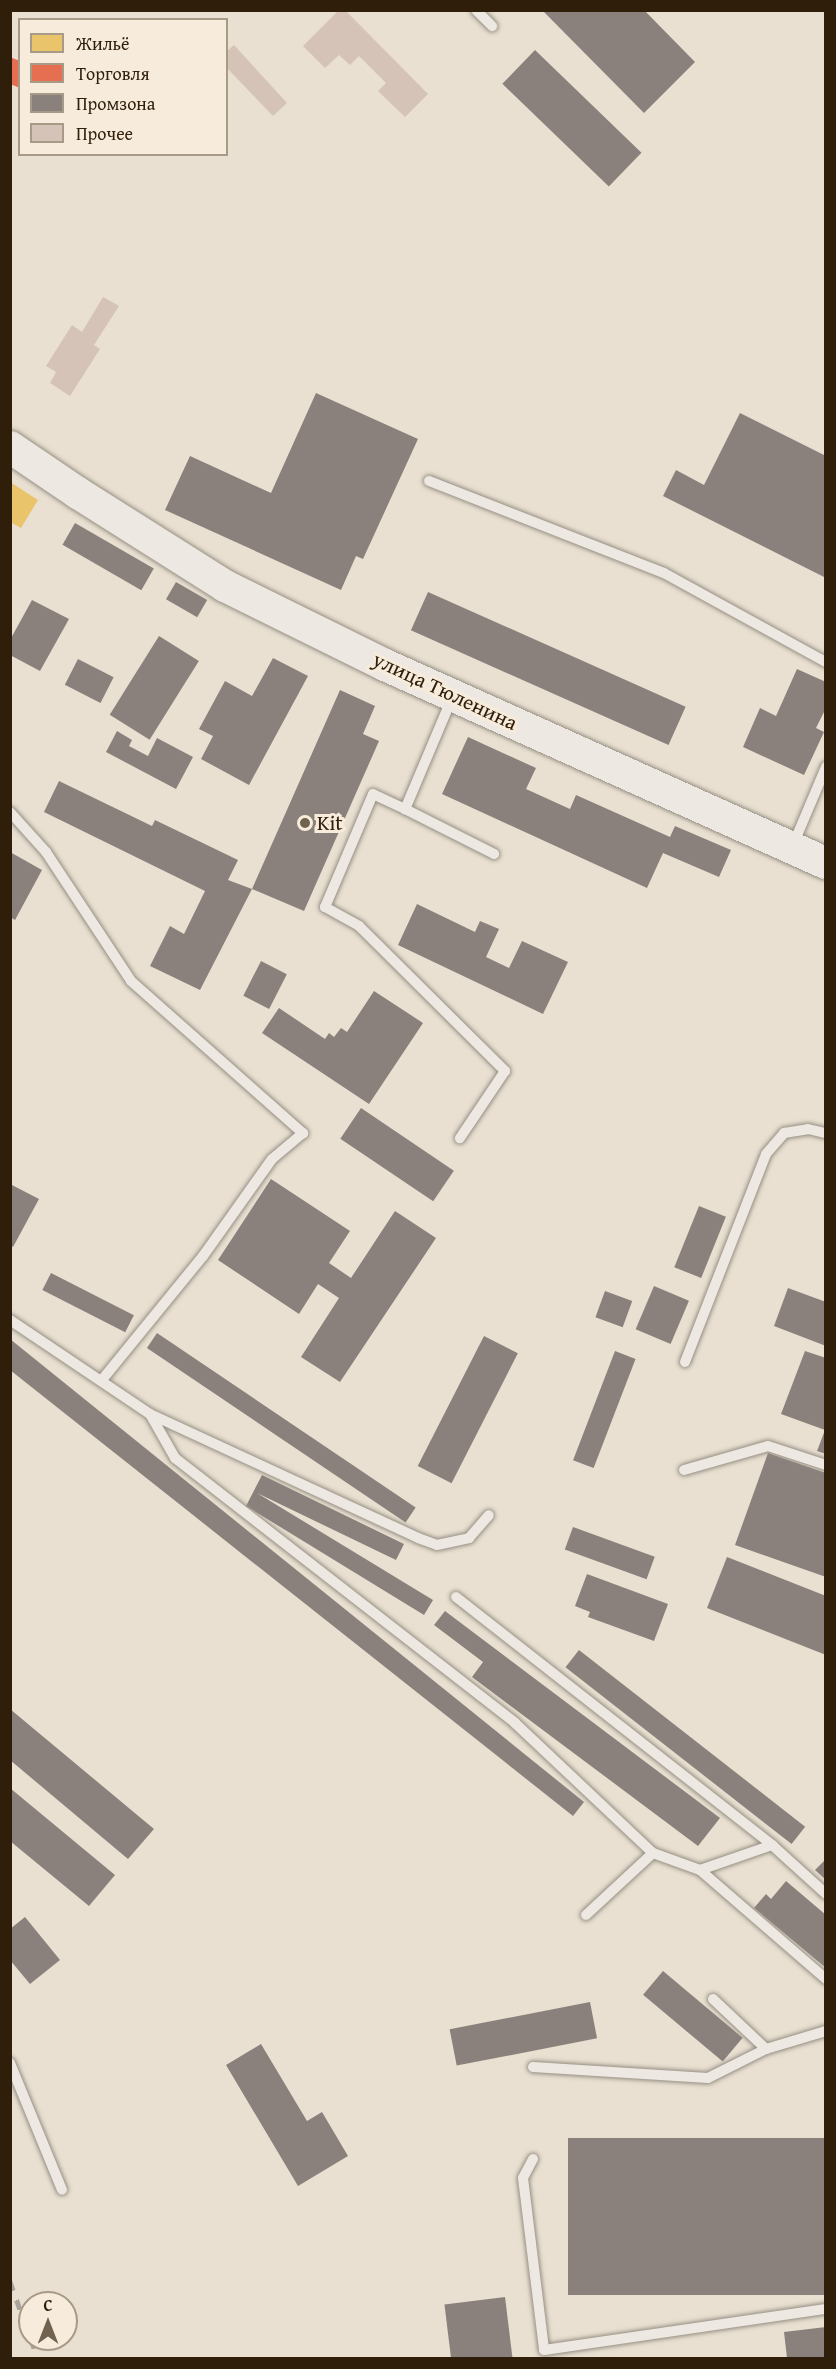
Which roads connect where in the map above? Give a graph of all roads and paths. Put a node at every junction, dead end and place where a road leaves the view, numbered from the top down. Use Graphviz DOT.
graph roads {
  1 [pos="476,10"];
  2 [pos="492,26"];
  3 [pos="10,447"];
  4 [pos="429,481"];
  5 [pos="825,662"];
  6 [pos="453,695"];
  7 [pos="825,767"];
  8 [pos="405,809"];
  9 [pos="10,812"];
  10 [pos="792,848"];
  11 [pos="494,854"];
  12 [pos="825,863"];
  13 [pos="825,1133"];
  14 [pos="460,1138"];
  15 [pos="10,1320"];
  16 [pos="685,1362"];
  17 [pos="101,1380"];
  18 [pos="150,1414"];
  19 [pos="825,1465"];
  20 [pos="684,1470"];
  21 [pos="489,1515"];
  22 [pos="456,1597"];
  23 [pos="772,1845"];
  24 [pos="653,1853"];
  25 [pos="700,1870"];
  26 [pos="825,1894"];
  27 [pos="586,1915"];
  28 [pos="825,1979"];
  29 [pos="713,1999"];
  30 [pos="825,2031"];
  31 [pos="766,2049"];
  32 [pos="10,2063"];
  33 [pos="533,2067"];
  34 [pos="533,2159"];
  35 [pos="62,2190"];
  36 [pos="825,2309"];
  1 -- 2 [label="lane"];
  3 -- 6 [label="main road, улица Тюленина"];
  4 -- 5 [label="lane"];
  6 -- 8 [label="lane"];
  6 -- 10 [label="main road, улица Тюленина"];
  7 -- 10 [label="lane"];
  8 -- 11 [label="lane"];
  8 -- 14 [label="lane"];
  9 -- 17 [label="lane"];
  10 -- 12 [label="main road, улица Тюленина"];
  13 -- 16 [label="lane"];
  15 -- 17 [label="lane"];
  17 -- 18 [label="lane"];
  18 -- 21 [label="lane"];
  18 -- 24 [label="lane"];
  19 -- 20 [label="lane"];
  22 -- 23 [label="lane"];
  23 -- 25 [label="lane"];
  23 -- 26 [label="lane"];
  24 -- 25 [label="lane"];
  24 -- 27 [label="lane"];
  25 -- 28 [label="lane"];
  29 -- 31 [label="lane"];
  30 -- 31 [label="lane"];
  31 -- 33 [label="lane"];
  32 -- 35 [label="lane"];
  34 -- 36 [label="lane"];
}
